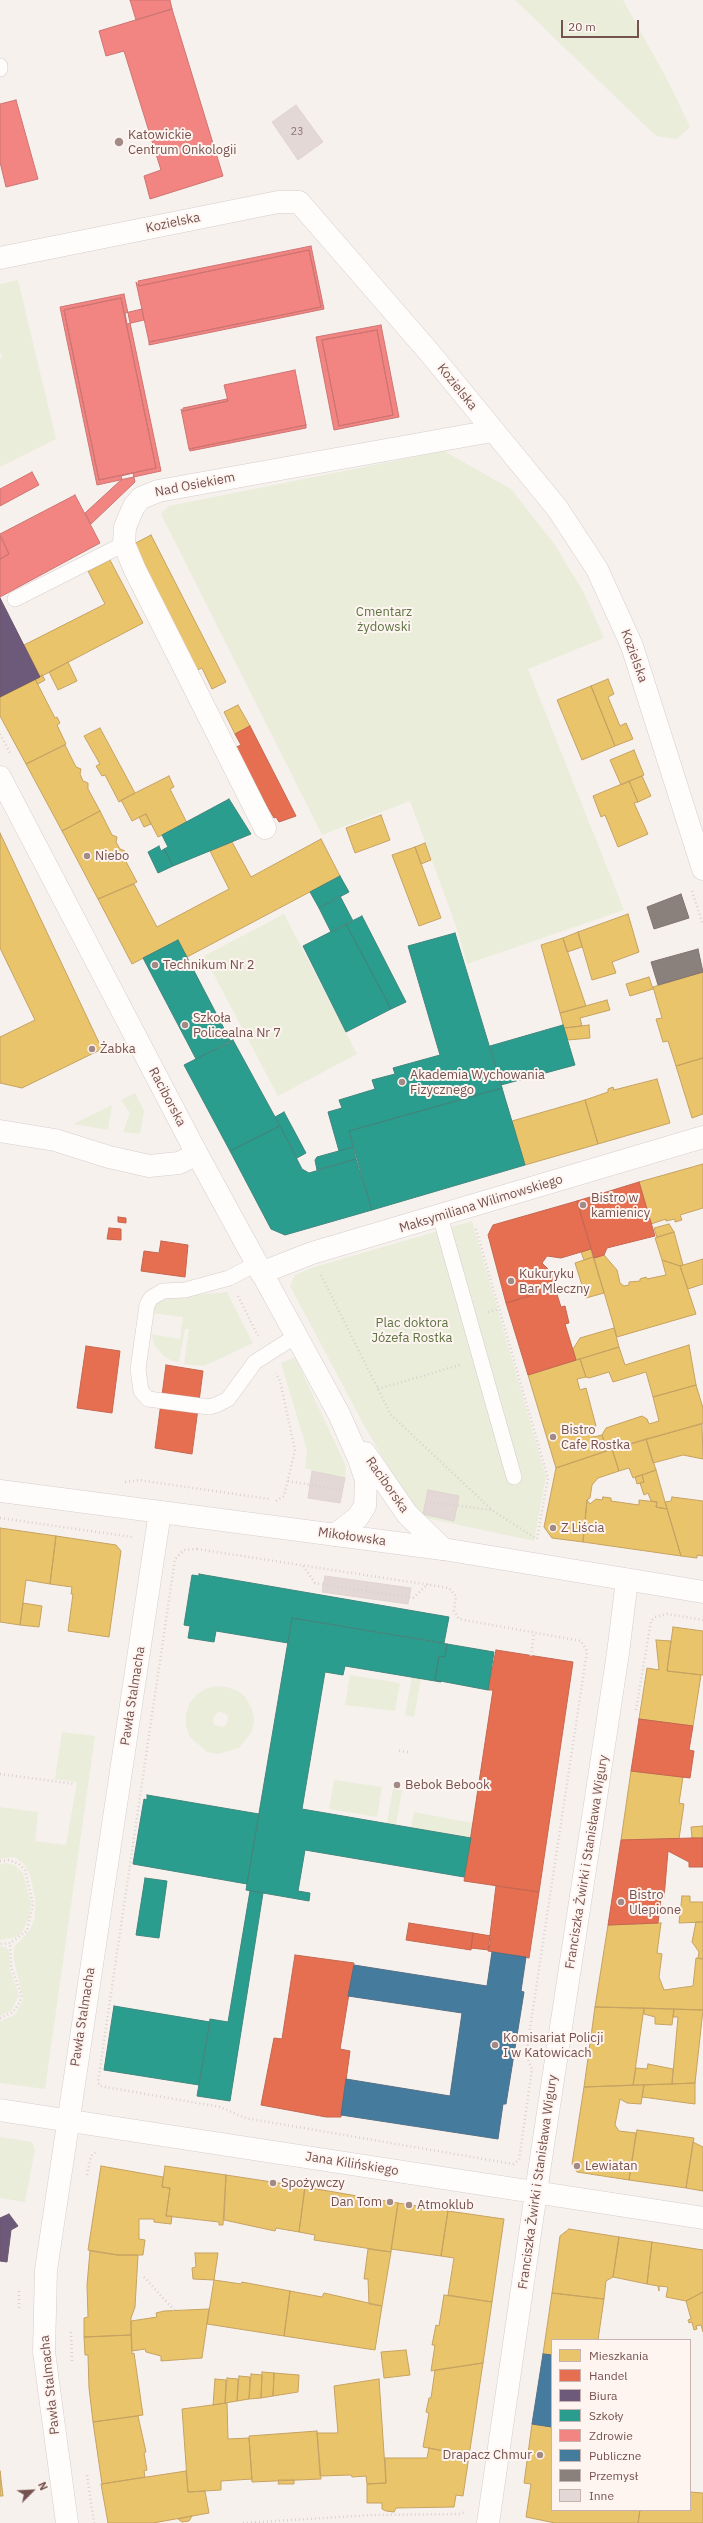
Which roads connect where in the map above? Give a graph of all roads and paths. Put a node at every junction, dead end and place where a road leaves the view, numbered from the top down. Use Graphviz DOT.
graph roads {
  1 [pos="0,66"];
  2 [pos="0,69"];
  3 [pos="0,258"];
  4 [pos="492,430"];
  5 [pos="124,544"];
  6 [pos="15,599"];
  7 [pos="0,777"];
  8 [pos="265,828"];
  9 [pos="703,869"];
  10 [pos="691,888"];
  11 [pos="703,925"];
  12 [pos="0,1131"];
  13 [pos="703,1137"];
  14 [pos="197,1154"];
  15 [pos="440,1216"];
  16 [pos="475,1228"];
  17 [pos="312,1253"];
  18 [pos="258,1269"];
  19 [pos="296,1336"];
  20 [pos="454,1367"];
  21 [pos="378,1389"];
  22 [pos="338,1414"];
  23 [pos="514,1477"];
  24 [pos="288,1481"];
  25 [pos="123,1482"];
  26 [pos="342,1490"];
  27 [pos="0,1491"];
  28 [pos="277,1501"];
  29 [pos="426,1501"];
  30 [pos="492,1510"];
  31 [pos="160,1512"];
  32 [pos="0,1518"];
  33 [pos="335,1534"];
  34 [pos="537,1539"];
  35 [pos="138,1542"];
  36 [pos="540,1542"];
  37 [pos="443,1549"];
  38 [pos="302,1565"];
  39 [pos="627,1580"];
  40 [pos="368,1583"];
  41 [pos="428,1584"];
  42 [pos="366,1591"];
  43 [pos="703,1592"];
  44 [pos="703,1620"];
  45 [pos="534,1633"];
  46 [pos="531,1656"];
  47 [pos="635,1717"];
  48 [pos="399,1751"];
  49 [pos="408,1752"];
  50 [pos="0,1774"];
  51 [pos="75,1784"];
  52 [pos="0,1861"];
  53 [pos="10,1943"];
  54 [pos="0,1944"];
  55 [pos="0,2018"];
  56 [pos="0,2110"];
  57 [pos="68,2120"];
  58 [pos="102,2149"];
  59 [pos="86,2179"];
  60 [pos="536,2193"];
  61 [pos="703,2218"];
  62 [pos="144,2277"];
  63 [pos="175,2311"];
  64 [pos="71,2328"];
  65 [pos="72,2367"];
  66 [pos="86,2468"];
  67 [pos="468,2507"];
  68 [pos="66,2523"];
  69 [pos="94,2523"];
  70 [pos="243,2523"];
  71 [pos="488,2523"];
  1 -- 2 [label="lane"];
  3 -- 4 [label="street, Kozielska"];
  4 -- 5 [label="street, Nad Osiekiem"];
  4 -- 9 [label="street, Kozielska"];
  5 -- 6 [label="lane"];
  5 -- 8 [label="street, Nad Osiekiem"];
  7 -- 14 [label="street, Raciborska"];
  10 -- 11 [label="path"];
  12 -- 14 [label="street"];
  13 -- 15 [label="street, Maksymiliana Wilimowskiego"];
  14 -- 18 [label="street, Raciborska"];
  15 -- 17 [label="street, Maksymiliana Wilimowskiego"];
  15 -- 23 [label="lane"];
  16 -- 34 [label="path"];
  17 -- 18 [label="street, Maksymiliana Wilimowskiego"];
  17 -- 21 [label="path"];
  18 -- 19 [label="street, Raciborska"];
  18 -- 19 [label="lane"];
  19 -- 22 [label="street, Raciborska"];
  20 -- 21 [label="path"];
  21 -- 30 [label="path"];
  22 -- 33 [label="street, Raciborska"];
  22 -- 37 [label="street, Raciborska"];
  24 -- 26 [label="path"];
  25 -- 28 [label="path"];
  27 -- 31 [label="street, Mikołowska"];
  29 -- 30 [label="path"];
  30 -- 34 [label="path"];
  31 -- 33 [label="street, Mikołowska"];
  31 -- 57 [label="street, Pawła Stalmacha"];
  32 -- 35 [label="path"];
  33 -- 37 [label="street, Mikołowska"];
  34 -- 36 [label="path"];
  37 -- 39 [label="street, Mikołowska"];
  38 -- 41 [label="path"];
  38 -- 42 [label="path"];
  38 -- 45 [label="path"];
  39 -- 43 [label="street, Mikołowska"];
  39 -- 60 [label="street, Franciszka Żwirki i Stanisława Wigury"];
  40 -- 42 [label="path"];
  41 -- 42 [label="path"];
  41 -- 45 [label="path"];
  44 -- 47 [label="path"];
  45 -- 46 [label="path"];
  48 -- 49 [label="path"];
  50 -- 51 [label="path"];
  52 -- 53 [label="path"];
  53 -- 54 [label="path"];
  53 -- 55 [label="path"];
  56 -- 57 [label="street, Jana Kilińskiego"];
  57 -- 60 [label="street, Jana Kilińskiego"];
  57 -- 68 [label="street, Pawła Stalmacha"];
  58 -- 59 [label="path"];
  60 -- 61 [label="street, Jana Kilińskiego"];
  60 -- 71 [label="street, Franciszka Żwirki i Stanisława Wigury"];
  62 -- 63 [label="path"];
  64 -- 65 [label="path"];
  66 -- 69 [label="path"];
  67 -- 70 [label="path"];
}
